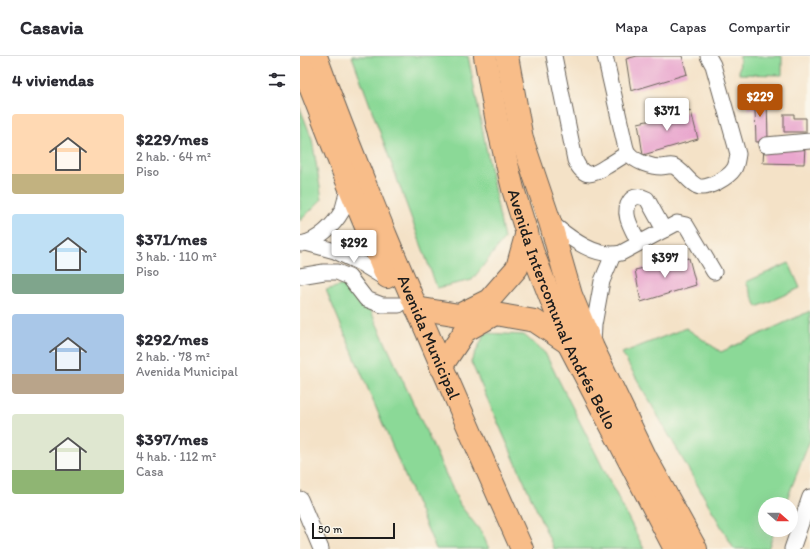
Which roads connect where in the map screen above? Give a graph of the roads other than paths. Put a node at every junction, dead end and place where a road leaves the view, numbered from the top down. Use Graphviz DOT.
graph roads {
  1 [pos="316,56"];
  2 [pos="485,56"];
  3 [pos="507,56"];
  4 [pos="554,56"];
  5 [pos="605,56"];
  6 [pos="708,56"];
  7 [pos="300,61"];
  8 [pos="810,141"];
  9 [pos="766,145"];
  10 [pos="628,153"];
  11 [pos="349,186"];
  12 [pos="550,222"];
  13 [pos="664,230"];
  14 [pos="527,232"];
  15 [pos="639,243"];
  16 [pos="303,244"];
  17 [pos="613,255"];
  18 [pos="714,272"];
  19 [pos="300,276"];
  20 [pos="388,280"];
  21 [pos="407,306"];
  22 [pos="568,343"];
  23 [pos="593,348"];
  24 [pos="441,367"];
  25 [pos="810,496"];
  26 [pos="300,499"];
  27 [pos="321,549"];
  28 [pos="506,549"];
  29 [pos="522,549"];
  30 [pos="675,549"];
  31 [pos="696,549"];
  32 [pos="792,549"];
  1 -- 21 [label="highway, Avenida Municipal"];
  2 -- 14 [label="highway, Avenida Intercomunal Andrés Bello"];
  3 -- 12 [label="highway, Avenida Intercomunal Andrés Bello"];
  4 -- 10 [label="street"];
  5 -- 10 [label="street"];
  6 -- 10 [label="street"];
  7 -- 11 [label="highway, Avenida Municipal"];
  8 -- 9 [label="street"];
  11 -- 16 [label="street"];
  11 -- 20 [label="highway, Avenida Municipal"];
  12 -- 17 [label="street"];
  12 -- 23 [label="highway, Avenida Intercomunal Andrés Bello"];
  13 -- 15 [label="street"];
  13 -- 15 [label="street"];
  13 -- 18 [label="street"];
  14 -- 21 [label="highway"];
  14 -- 22 [label="highway, Avenida Intercomunal Andrés Bello"];
  15 -- 17 [label="street"];
  16 -- 20 [label="street"];
  17 -- 23 [label="street"];
  19 -- 21 [label="street"];
  20 -- 21 [label="highway, Avenida Municipal"];
  21 -- 24 [label="highway, Avenida Municipal"];
  21 -- 28 [label="highway, Avenida Municipal"];
  22 -- 24 [label="highway"];
  22 -- 30 [label="highway, Avenida Intercomunal Andrés Bello"];
  23 -- 31 [label="highway, Avenida Intercomunal Andrés Bello"];
  24 -- 29 [label="highway, Avenida Municipal"];
  25 -- 32 [label="street"];
  26 -- 27 [label="street"];
}
